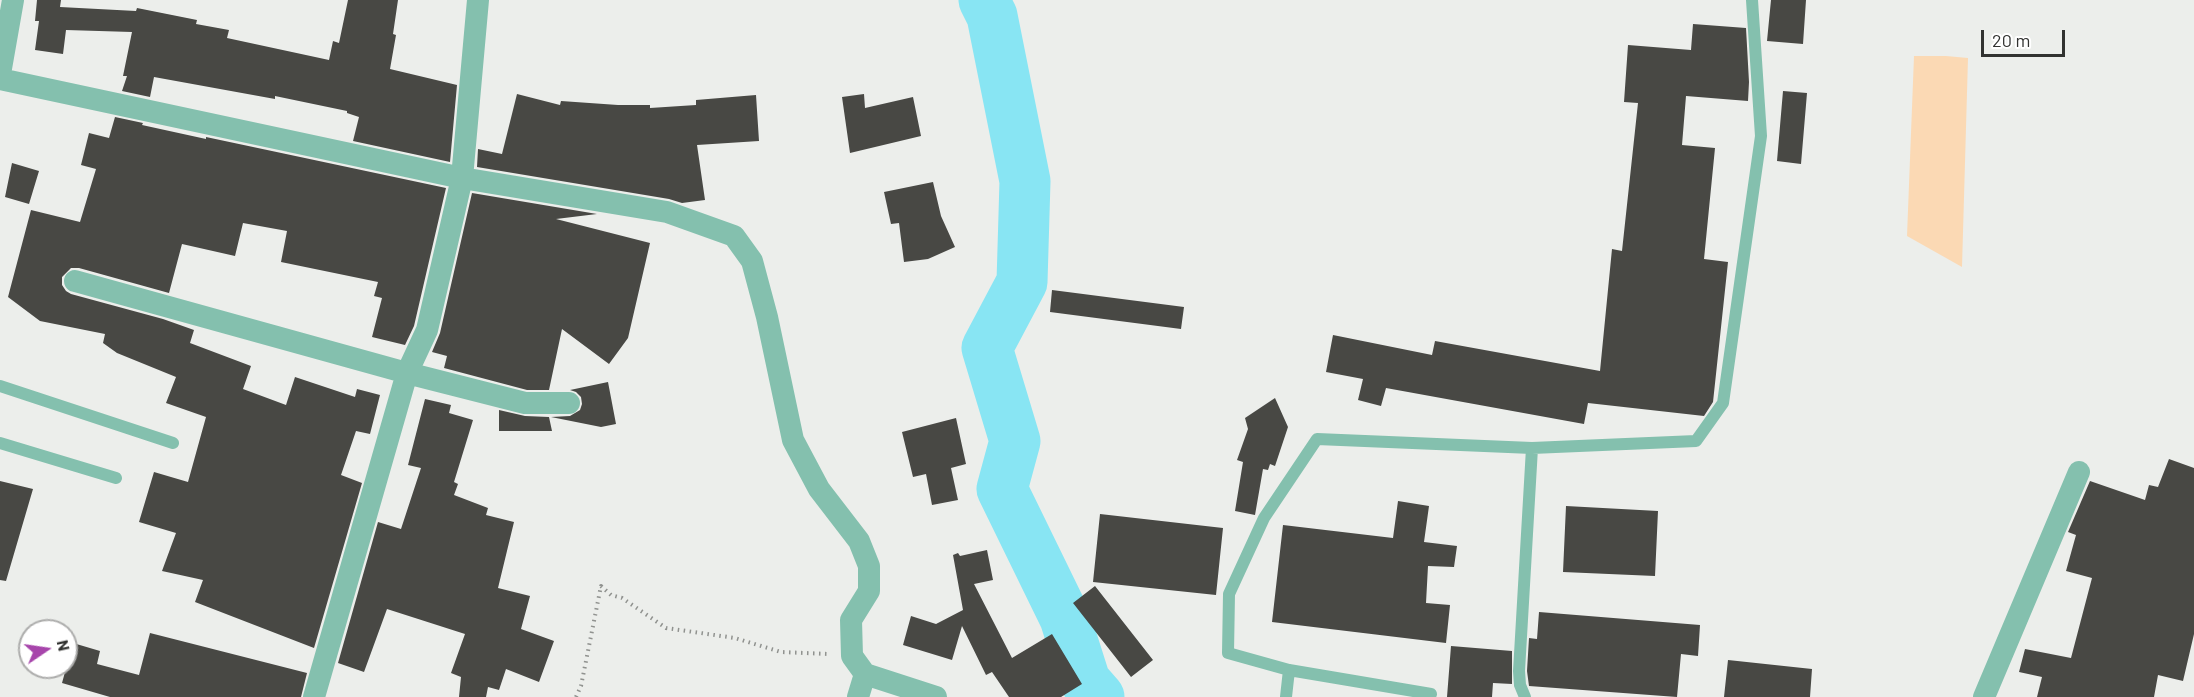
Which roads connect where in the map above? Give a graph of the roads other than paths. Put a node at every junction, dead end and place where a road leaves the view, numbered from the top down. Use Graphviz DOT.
graph roads {
  1 [pos="14,0"];
  2 [pos="478,0"];
  3 [pos="1752,0"];
  4 [pos="0,74"];
  5 [pos="0,80"];
  6 [pos="462,178"];
  7 [pos="75,281"];
  8 [pos="407,373"];
  9 [pos="0,386"];
  10 [pos="569,403"];
  11 [pos="0,443"];
  12 [pos="173,443"];
  13 [pos="1532,448"];
  14 [pos="2079,472"];
  15 [pos="117,478"];
  16 [pos="859,665"];
  17 [pos="1289,670"];
  18 [pos="1431,694"];
  19 [pos="314,697"];
  20 [pos="858,697"];
  21 [pos="936,697"];
  22 [pos="1286,697"];
  23 [pos="1525,697"];
  24 [pos="1984,697"];
  1 -- 4 [label="street"];
  2 -- 6 [label="street"];
  3 -- 13 [label="lane"];
  5 -- 6 [label="street"];
  6 -- 8 [label="street"];
  6 -- 16 [label="street"];
  7 -- 8 [label="street"];
  8 -- 10 [label="street"];
  8 -- 19 [label="street"];
  9 -- 12 [label="lane"];
  11 -- 15 [label="lane"];
  13 -- 17 [label="lane"];
  13 -- 23 [label="lane"];
  14 -- 24 [label="street"];
  16 -- 20 [label="street"];
  16 -- 21 [label="street"];
  17 -- 18 [label="lane"];
  17 -- 22 [label="lane"];
}
